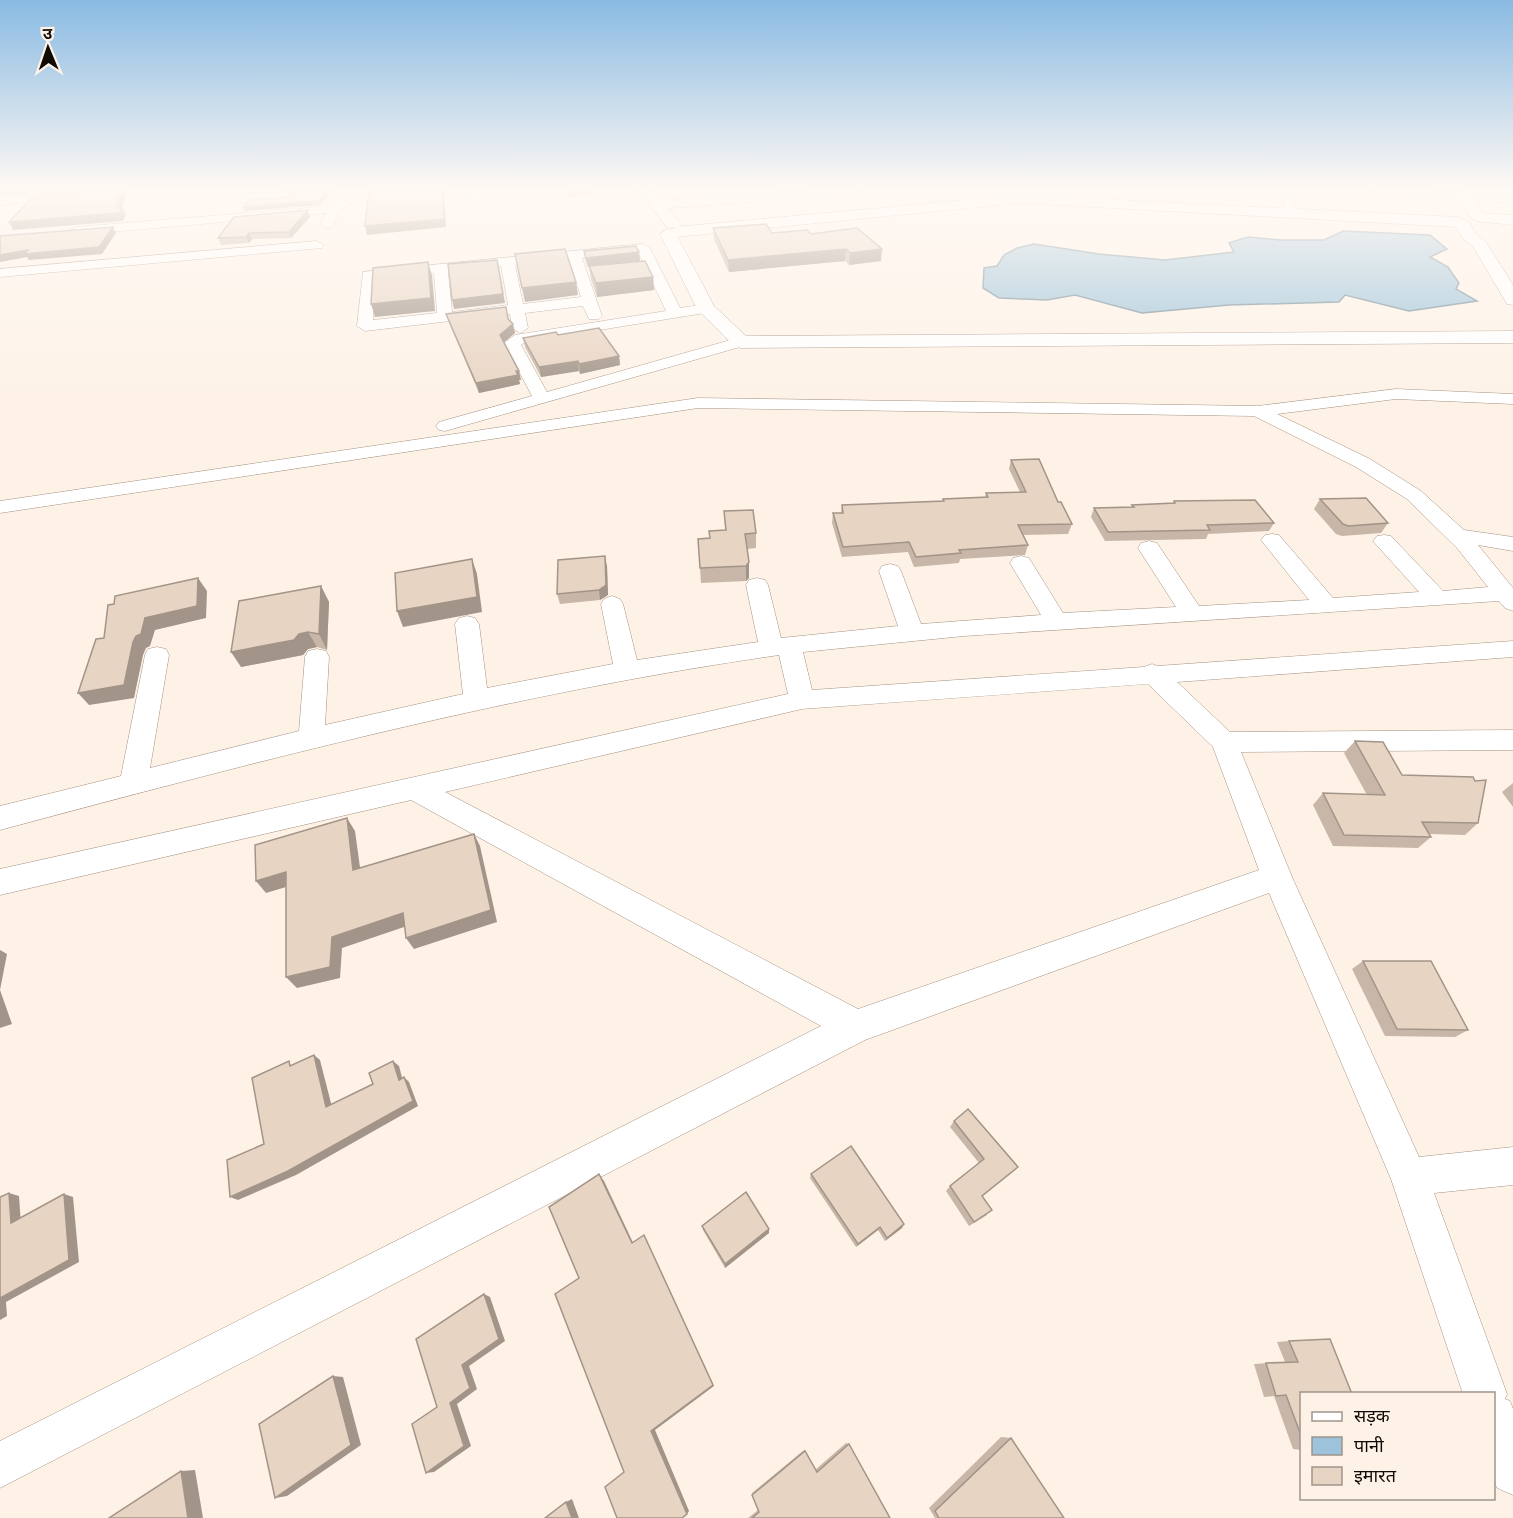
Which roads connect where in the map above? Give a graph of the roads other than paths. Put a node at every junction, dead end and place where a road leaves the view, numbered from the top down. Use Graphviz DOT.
graph roads {
  1 [pos="138,261"];
  2 [pos="507,261"];
  3 [pos="578,261"];
  4 [pos="646,261"];
  5 [pos="682,261"];
  6 [pos="1496,261"];
  7 [pos="441,268"];
  8 [pos="0,273"];
  9 [pos="1513,300"];
  10 [pos="588,301"];
  11 [pos="518,309"];
  12 [pos="706,309"];
  13 [pos="676,315"];
  14 [pos="445,317"];
  15 [pos="598,326"];
  16 [pos="1513,337"];
  17 [pos="521,338"];
  18 [pos="741,342"];
  19 [pos="542,398"];
  20 [pos="1513,399"];
  21 [pos="1257,411"];
  22 [pos="346,454"];
  23 [pos="0,507"];
  24 [pos="1458,536"];
  25 [pos="1272,540"];
  26 [pos="1384,541"];
  27 [pos="1513,544"];
  28 [pos="1149,548"];
  29 [pos="1021,562"];
  30 [pos="890,571"];
  31 [pos="757,585"];
  32 [pos="1508,598"];
  33 [pos="1438,599"];
  34 [pos="612,604"];
  35 [pos="1326,606"];
  36 [pos="1192,613"];
  37 [pos="1056,621"];
  38 [pos="467,624"];
  39 [pos="913,634"];
  40 [pos="780,646"];
  41 [pos="1513,649"];
  42 [pos="157,655"];
  43 [pos="317,657"];
  44 [pos="627,671"];
  45 [pos="1152,673"];
  46 [pos="476,700"];
  47 [pos="802,700"];
  48 [pos="311,740"];
  49 [pos="1513,740"];
  50 [pos="1224,742"];
  51 [pos="133,784"];
  52 [pos="411,787"];
  53 [pos="0,818"];
  54 [pos="1277,877"];
  55 [pos="0,882"];
  56 [pos="856,1026"];
  57 [pos="1513,1166"];
  58 [pos="1409,1177"];
  59 [pos="1484,1392"];
  60 [pos="1495,1420"];
  61 [pos="0,1465"];
  62 [pos="1513,1472"];
  1 -- 8 [label="street"];
  2 -- 7 [label="street"];
  2 -- 11 [label="street"];
  3 -- 10 [label="street"];
  4 -- 13 [label="street"];
  5 -- 12 [label="street"];
  6 -- 9 [label="street"];
  7 -- 14 [label="street"];
  7 -- 14 [label="street"];
  10 -- 11 [label="street"];
  10 -- 15 [label="street"];
  11 -- 14 [label="street"];
  11 -- 17 [label="street"];
  12 -- 13 [label="street"];
  12 -- 18 [label="street"];
  13 -- 15 [label="street"];
  15 -- 17 [label="street"];
  16 -- 18 [label="street"];
  17 -- 19 [label="street"];
  18 -- 19 [label="street"];
  19 -- 22 [label="street"];
  20 -- 21 [label="street"];
  21 -- 22 [label="street"];
  21 -- 24 [label="street"];
  22 -- 23 [label="street"];
  24 -- 27 [label="street"];
  24 -- 32 [label="street"];
  25 -- 35 [label="street"];
  26 -- 33 [label="street"];
  28 -- 36 [label="street"];
  29 -- 37 [label="street"];
  30 -- 39 [label="street"];
  31 -- 40 [label="street"];
  32 -- 33 [label="street"];
  33 -- 35 [label="street"];
  34 -- 44 [label="street"];
  35 -- 36 [label="street"];
  36 -- 37 [label="street"];
  37 -- 39 [label="street"];
  38 -- 46 [label="street"];
  39 -- 40 [label="street"];
  40 -- 44 [label="street"];
  40 -- 47 [label="street"];
  41 -- 45 [label="street"];
  42 -- 51 [label="street"];
  43 -- 48 [label="street"];
  44 -- 46 [label="street"];
  45 -- 47 [label="street"];
  45 -- 50 [label="street"];
  46 -- 48 [label="street"];
  47 -- 52 [label="street"];
  48 -- 51 [label="street"];
  49 -- 50 [label="street"];
  50 -- 54 [label="street"];
  51 -- 53 [label="street"];
  52 -- 55 [label="street"];
  52 -- 56 [label="street"];
  54 -- 56 [label="street"];
  54 -- 58 [label="street"];
  56 -- 61 [label="street"];
  57 -- 58 [label="street"];
  58 -- 59 [label="street"];
  60 -- 62 [label="street"];
}
